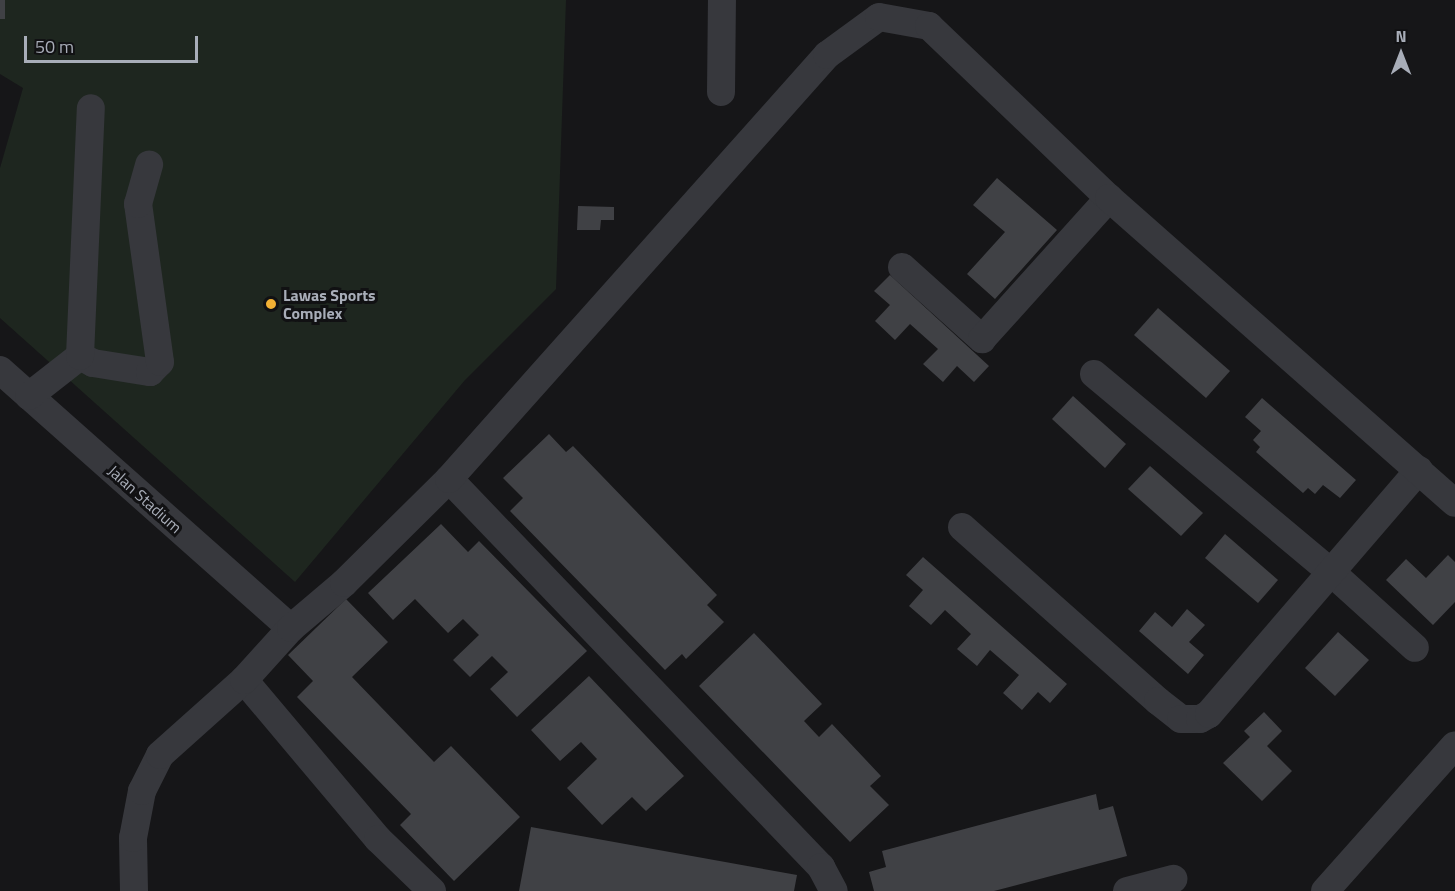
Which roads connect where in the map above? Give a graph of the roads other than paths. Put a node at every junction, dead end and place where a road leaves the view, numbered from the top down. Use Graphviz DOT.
graph roads {
  1 [pos="722,0"];
  2 [pos="883,0"];
  3 [pos="903,21"];
  4 [pos="721,92"];
  5 [pos="91,108"];
  6 [pos="148,165"];
  7 [pos="1109,198"];
  8 [pos="902,267"];
  9 [pos="80,356"];
  10 [pos="0,370"];
  11 [pos="1094,374"];
  12 [pos="29,396"];
  13 [pos="1419,470"];
  14 [pos="449,479"];
  15 [pos="1455,502"];
  16 [pos="962,527"];
  17 [pos="1331,572"];
  18 [pos="291,628"];
  19 [pos="1414,648"];
  20 [pos="244,680"];
  21 [pos="1455,746"];
  22 [pos="1173,879"];
  23 [pos="134,891"];
  24 [pos="432,891"];
  25 [pos="834,891"];
  26 [pos="1127,891"];
  27 [pos="1325,891"];
  1 -- 4 [label="street"];
  2 -- 3 [label="street"];
  3 -- 7 [label="street"];
  3 -- 14 [label="street"];
  5 -- 9 [label="street"];
  6 -- 9 [label="street"];
  7 -- 8 [label="street"];
  7 -- 13 [label="street"];
  9 -- 12 [label="street"];
  10 -- 12 [label="street, Jalan Stadium"];
  11 -- 17 [label="street"];
  12 -- 18 [label="street, Jalan Stadium"];
  13 -- 15 [label="street"];
  13 -- 17 [label="street"];
  14 -- 18 [label="street"];
  14 -- 25 [label="street"];
  16 -- 17 [label="street"];
  17 -- 19 [label="street"];
  18 -- 20 [label="street"];
  20 -- 23 [label="street"];
  20 -- 24 [label="street"];
  21 -- 27 [label="street"];
  22 -- 26 [label="street"];
}
